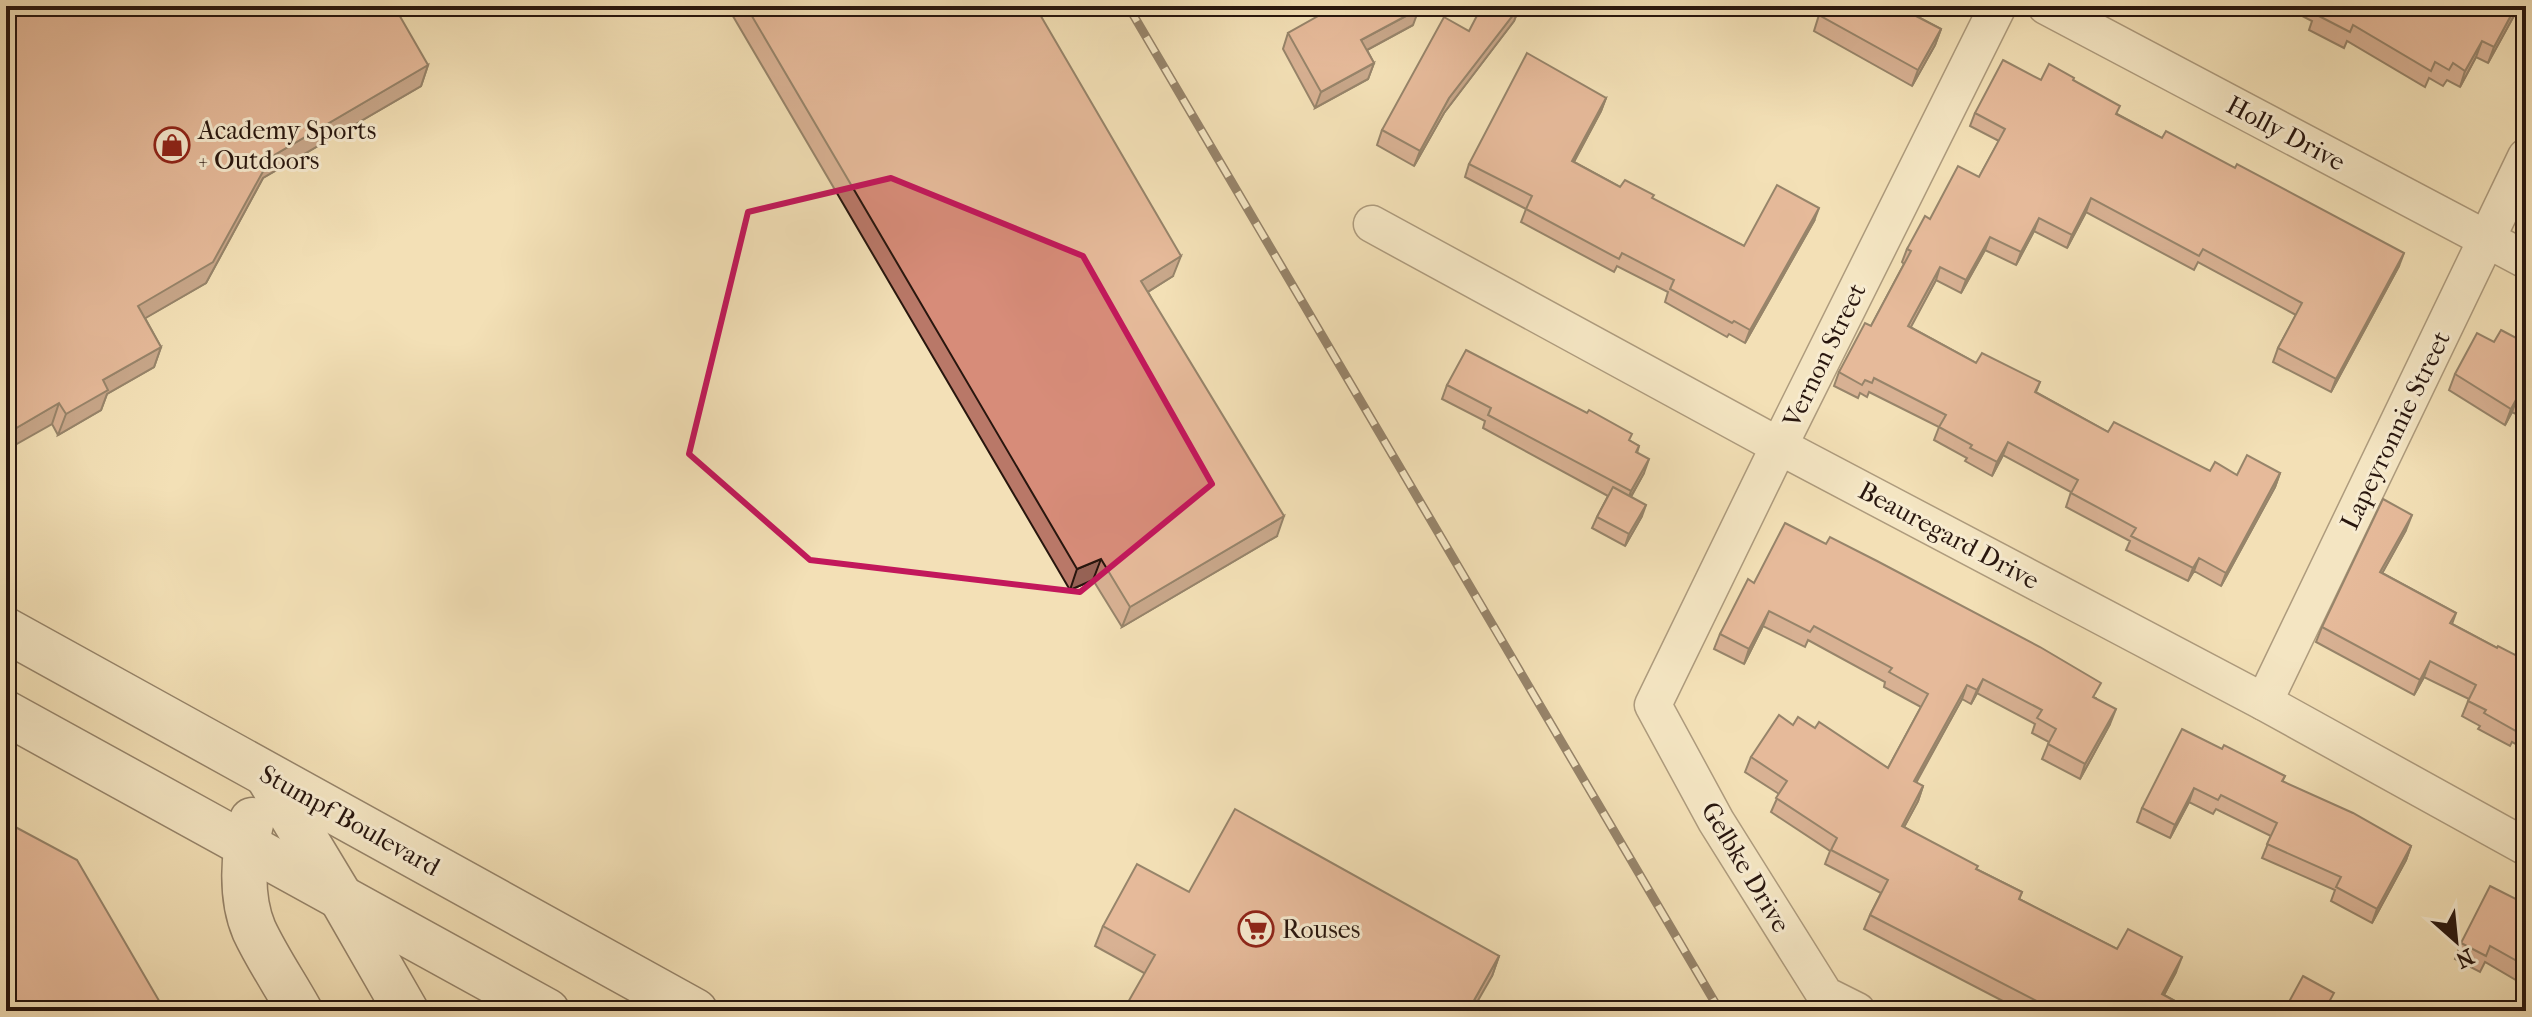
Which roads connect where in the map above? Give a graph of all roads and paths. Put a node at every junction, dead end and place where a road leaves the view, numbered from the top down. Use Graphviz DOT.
graph roads {
  1 [pos="1998,6"];
  2 [pos="2046,6"];
  3 [pos="2526,157"];
  4 [pos="1372,224"];
  5 [pos="2487,239"];
  6 [pos="2526,260"];
  7 [pos="1779,446"];
  8 [pos="6,630"];
  9 [pos="2264,702"];
  10 [pos="1653,705"];
  11 [pos="6,713"];
  12 [pos="265,773"];
  13 [pos="246,844"];
  14 [pos="2526,847"];
  15 [pos="340,896"];
  16 [pos="300,1011"];
  17 [pos="406,1011"];
  18 [pos="547,1011"];
  19 [pos="695,1011"];
  20 [pos="1857,1011"];
  1 -- 7 [label="street, Vernon Street"];
  2 -- 5 [label="street, Holly Drive"];
  3 -- 5 [label="street, Lapeyronnie Street"];
  4 -- 7 [label="street, Beauregard Drive"];
  5 -- 6 [label="street, Holly Drive"];
  5 -- 9 [label="street, Lapeyronnie Street"];
  7 -- 9 [label="street, Beauregard Drive"];
  7 -- 10 [label="street, Vernon Street"];
  8 -- 12 [label="main road, Stumpf Boulevard"];
  9 -- 14 [label="street, Beauregard Drive"];
  10 -- 20 [label="street, Gelbke Drive"];
  11 -- 13 [label="main road"];
  12 -- 13 [label="main road"];
  12 -- 15 [label="main road"];
  12 -- 19 [label="main road, Stumpf Boulevard"];
  13 -- 15 [label="main road"];
  13 -- 16 [label="main road"];
  15 -- 17 [label="main road"];
  15 -- 18 [label="main road"];
}
